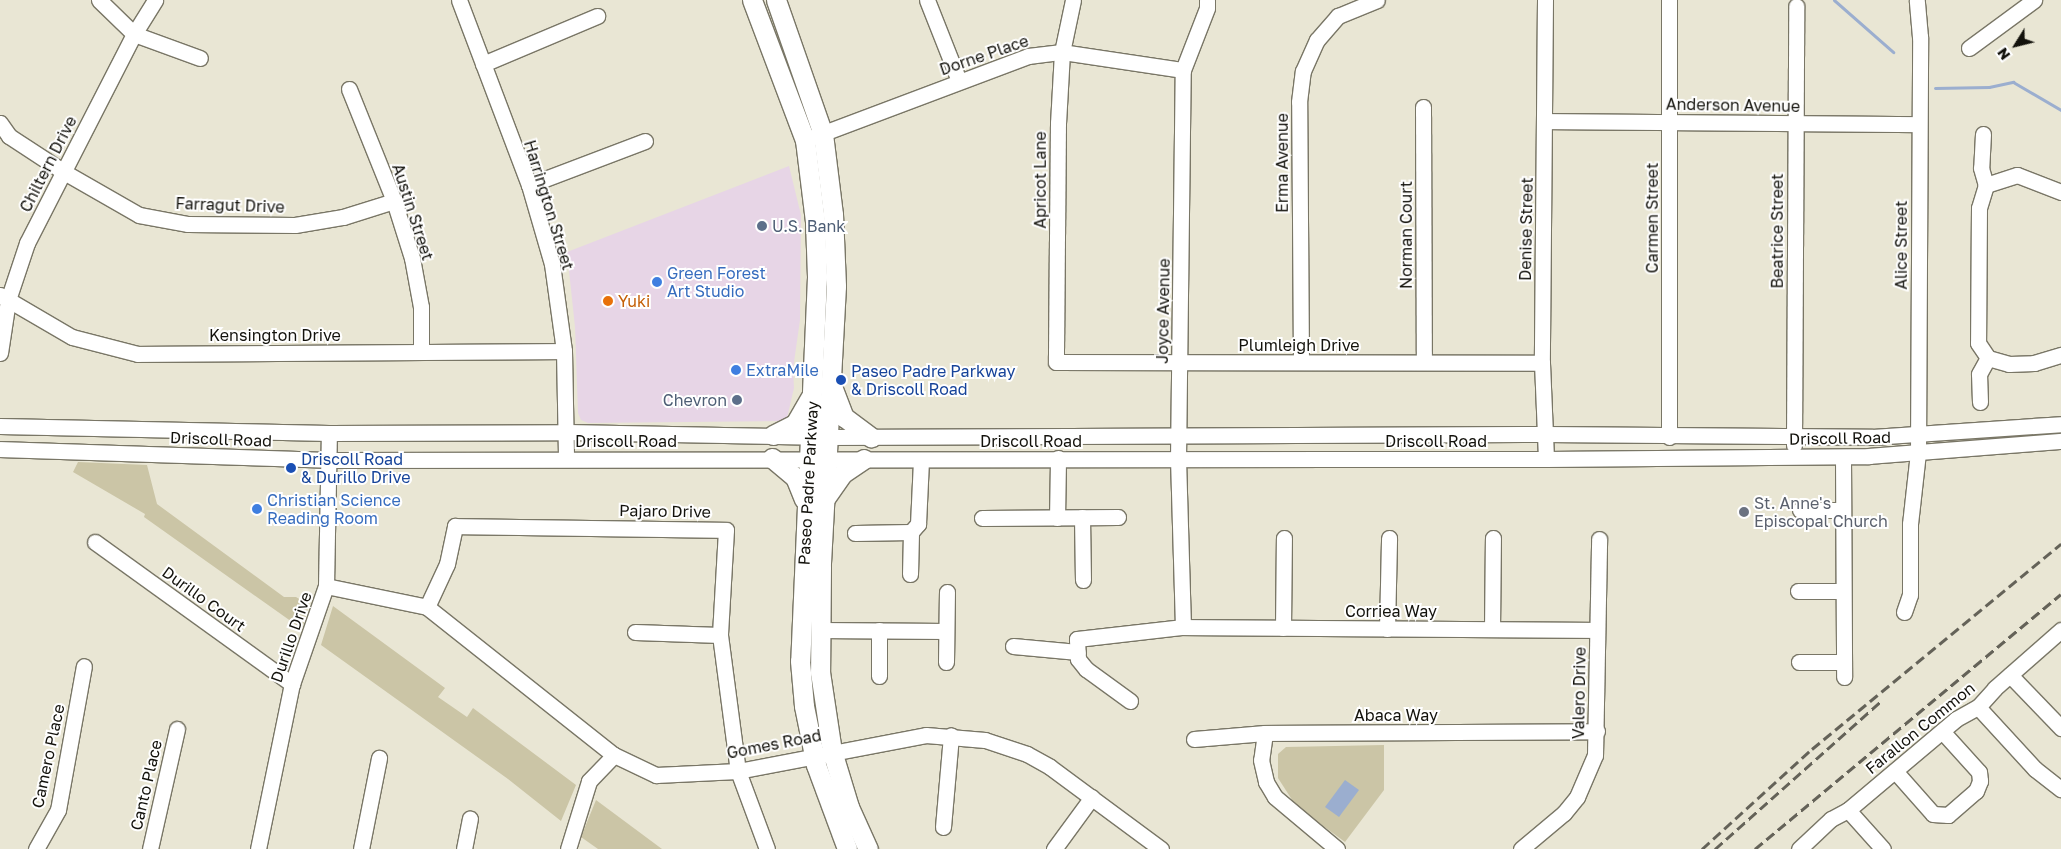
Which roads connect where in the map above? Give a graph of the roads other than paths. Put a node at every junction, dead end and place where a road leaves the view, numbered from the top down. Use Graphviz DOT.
graph roads {
  1 [pos="99,0"];
  2 [pos="155,0"];
  3 [pos="459,0"];
  4 [pos="752,0"];
  5 [pos="776,0"];
  6 [pos="927,0"];
  7 [pos="1073,0"];
  8 [pos="1207,0"];
  9 [pos="1376,0"];
  10 [pos="1545,0"];
  11 [pos="1669,0"];
  12 [pos="1917,0"];
  13 [pos="2034,0"];
  14 [pos="1796,6"];
  15 [pos="597,16"];
  16 [pos="134,34"];
  17 [pos="1969,48"];
  18 [pos="1062,52"];
  19 [pos="200,58"];
  20 [pos="483,64"];
  21 [pos="1183,70"];
  22 [pos="959,81"];
  23 [pos="349,89"];
  24 [pos="1423,107"];
  25 [pos="1546,121"];
  26 [pos="1670,122"];
  27 [pos="0,123"];
  28 [pos="1795,123"];
  29 [pos="1919,124"];
  30 [pos="823,134"];
  31 [pos="1983,134"];
  32 [pos="804,140"];
  33 [pos="645,141"];
  34 [pos="64,172"];
  35 [pos="529,185"];
  36 [pos="1986,185"];
  37 [pos="2061,192"];
  38 [pos="394,201"];
  39 [pos="4,297"];
  40 [pos="421,352"];
  41 [pos="564,352"];
  42 [pos="0,353"];
  43 [pos="2061,355"];
  44 [pos="1988,358"];
  45 [pos="1056,362"];
  46 [pos="1180,362"];
  47 [pos="1301,362"];
  48 [pos="1424,362"];
  49 [pos="1542,363"];
  50 [pos="831,385"];
  51 [pos="813,392"];
  52 [pos="1980,402"];
  53 [pos="2061,424"];
  54 [pos="0,426"];
  55 [pos="567,432"];
  56 [pos="329,433"];
  57 [pos="1546,434"];
  58 [pos="772,435"];
  59 [pos="1179,435"];
  60 [pos="1918,435"];
  61 [pos="819,437"];
  62 [pos="871,437"];
  63 [pos="1670,437"];
  64 [pos="1794,437"];
  65 [pos="2061,441"];
  66 [pos="0,449"];
  67 [pos="1918,452"];
  68 [pos="1794,457"];
  69 [pos="1843,457"];
  70 [pos="772,458"];
  71 [pos="818,458"];
  72 [pos="1058,458"];
  73 [pos="1546,458"];
  74 [pos="566,459"];
  75 [pos="864,459"];
  76 [pos="1178,459"];
  77 [pos="328,460"];
  78 [pos="922,460"];
  79 [pos="825,498"];
  80 [pos="806,508"];
  81 [pos="1800,510"];
  82 [pos="1843,510"];
  83 [pos="1118,517"];
  84 [pos="982,518"];
  85 [pos="1057,518"];
  86 [pos="1082,518"];
  87 [pos="911,532"];
  88 [pos="855,533"];
  89 [pos="1284,538"];
  90 [pos="1388,538"];
  91 [pos="1493,538"];
  92 [pos="1599,539"];
  93 [pos="95,542"];
  94 [pos="910,574"];
  95 [pos="1083,580"];
  96 [pos="326,586"];
  97 [pos="1798,591"];
  98 [pos="1843,591"];
  99 [pos="947,592"];
  100 [pos="427,607"];
  101 [pos="1904,612"];
  102 [pos="1184,627"];
  103 [pos="1283,628"];
  104 [pos="1387,628"];
  105 [pos="1492,629"];
  106 [pos="819,630"];
  107 [pos="878,630"];
  108 [pos="1597,630"];
  109 [pos="946,631"];
  110 [pos="635,632"];
  111 [pos="720,635"];
  112 [pos="2059,635"];
  113 [pos="1013,646"];
  114 [pos="1078,652"];
  115 [pos="946,662"];
  116 [pos="1799,662"];
  117 [pos="84,666"];
  118 [pos="2010,675"];
  119 [pos="879,676"];
  120 [pos="292,684"];
  121 [pos="1130,701"];
  122 [pos="1978,707"];
  123 [pos="2061,728"];
  124 [pos="177,729"];
  125 [pos="1942,731"];
  126 [pos="1597,732"];
  127 [pos="1265,733"];
  128 [pos="951,735"];
  129 [pos="1194,739"];
  130 [pos="823,752"];
  131 [pos="614,755"];
  132 [pos="379,758"];
  133 [pos="1895,770"];
  134 [pos="738,771"];
  135 [pos="2061,789"];
  136 [pos="1092,797"];
  137 [pos="1848,810"];
  138 [pos="470,819"];
  139 [pos="943,827"];
  140 [pos="36,849"];
  141 [pos="150,849"];
  142 [pos="258,849"];
  143 [pos="361,849"];
  144 [pos="464,849"];
  145 [pos="568,849"];
  146 [pos="766,849"];
  147 [pos="846,849"];
  148 [pos="868,849"];
  149 [pos="1054,849"];
  150 [pos="1161,849"];
  151 [pos="1337,849"];
  152 [pos="1520,849"];
  153 [pos="1800,849"];
  154 [pos="1883,849"];
  1 -- 16 [label="street"];
  2 -- 16 [label="street, Chiltern Drive"];
  3 -- 20 [label="street, Harrington Street"];
  4 -- 32 [label="main road, Paseo Padre Parkway"];
  5 -- 30 [label="main road, Paseo Padre Parkway"];
  6 -- 22 [label="street"];
  7 -- 18 [label="street, Apricot Lane"];
  8 -- 21 [label="street, Joyce Avenue"];
  9 -- 47 [label="street, Erma Avenue"];
  10 -- 25 [label="street, Denise Street"];
  11 -- 26 [label="street, Carmen Street"];
  12 -- 29 [label="street, Alice Street"];
  13 -- 17 [label="street"];
  14 -- 28 [label="street, Beatrice Street"];
  15 -- 20 [label="street"];
  16 -- 19 [label="street"];
  16 -- 34 [label="street, Chiltern Drive"];
  18 -- 21 [label="street, Dorne Place"];
  18 -- 22 [label="street, Dorne Place"];
  18 -- 45 [label="street, Apricot Lane"];
  20 -- 35 [label="street, Harrington Street"];
  21 -- 46 [label="street, Joyce Avenue"];
  22 -- 30 [label="street, Dorne Place"];
  23 -- 38 [label="street, Austin Street"];
  24 -- 48 [label="street, Norman Court"];
  25 -- 26 [label="street, Anderson Avenue"];
  25 -- 49 [label="street, Denise Street"];
  26 -- 28 [label="street, Anderson Avenue"];
  26 -- 63 [label="street, Carmen Street"];
  27 -- 34 [label="street, Farragut Drive"];
  28 -- 29 [label="street, Anderson Avenue"];
  28 -- 64 [label="street, Beatrice Street"];
  29 -- 60 [label="street, Alice Street"];
  30 -- 32 [label="street, Dorne Place"];
  30 -- 50 [label="main road, Paseo Padre Parkway"];
  31 -- 36 [label="street"];
  32 -- 51 [label="main road, Paseo Padre Parkway"];
  33 -- 35 [label="street"];
  34 -- 38 [label="street, Farragut Drive"];
  34 -- 39 [label="street, Chiltern Drive"];
  35 -- 41 [label="street, Harrington Street"];
  36 -- 37 [label="street"];
  36 -- 44 [label="street"];
  38 -- 40 [label="street, Austin Street"];
  39 -- 40 [label="street, Kensington Drive"];
  39 -- 42 [label="street, Chiltern Drive"];
  40 -- 41 [label="street, Kensington Drive"];
  41 -- 55 [label="street, Harrington Street"];
  43 -- 44 [label="street"];
  44 -- 52 [label="street"];
  45 -- 46 [label="street, Plumleigh Drive"];
  46 -- 47 [label="street, Plumleigh Drive"];
  46 -- 59 [label="street, Joyce Avenue"];
  47 -- 48 [label="street, Plumleigh Drive"];
  48 -- 49 [label="street, Plumleigh Drive"];
  49 -- 57 [label="street, Denise Street"];
  50 -- 61 [label="main road, Paseo Padre Parkway"];
  50 -- 62 [label="main road"];
  51 -- 58 [label="main road"];
  51 -- 61 [label="main road, Paseo Padre Parkway"];
  53 -- 60 [label="street, Driscoll Road"];
  54 -- 56 [label="street, Driscoll Road"];
  55 -- 56 [label="street, Driscoll Road"];
  55 -- 58 [label="street, Driscoll Road"];
  55 -- 74 [label="street, Harrington Street"];
  56 -- 77 [label="street, Durillo Drive"];
  57 -- 59 [label="street, Driscoll Road"];
  57 -- 63 [label="street, Driscoll Road"];
  57 -- 73 [label="street, Denise Street"];
  58 -- 61 [label="street, Driscoll Road"];
  59 -- 62 [label="street, Driscoll Road"];
  59 -- 76 [label="street, Joyce Avenue"];
  60 -- 64 [label="street, Driscoll Road"];
  60 -- 67 [label="street, Alice Street"];
  61 -- 62 [label="street, Driscoll Road"];
  61 -- 71 [label="main road, Paseo Padre Parkway"];
  63 -- 64 [label="street, Driscoll Road"];
  64 -- 68 [label="street, Beatrice Street"];
  65 -- 67 [label="street, Driscoll Road"];
  66 -- 77 [label="street, Driscoll Road"];
  67 -- 69 [label="street, Driscoll Road"];
  67 -- 101 [label="street, Alice Street"];
  68 -- 69 [label="street, Driscoll Road"];
  68 -- 73 [label="street, Driscoll Road"];
  69 -- 82 [label="street"];
  70 -- 71 [label="street, Driscoll Road"];
  70 -- 74 [label="street, Driscoll Road"];
  70 -- 80 [label="main road"];
  71 -- 75 [label="street, Driscoll Road"];
  71 -- 79 [label="main road, Paseo Padre Parkway"];
  71 -- 80 [label="main road, Paseo Padre Parkway"];
  72 -- 76 [label="street, Driscoll Road"];
  72 -- 78 [label="street, Driscoll Road"];
  72 -- 85 [label="street"];
  73 -- 76 [label="street, Driscoll Road"];
  74 -- 77 [label="street, Driscoll Road"];
  75 -- 78 [label="street, Driscoll Road"];
  75 -- 79 [label="main road"];
  76 -- 102 [label="street, Joyce Avenue"];
  77 -- 96 [label="street, Durillo Drive"];
  78 -- 87 [label="street"];
  79 -- 106 [label="main road, Paseo Padre Parkway"];
  80 -- 130 [label="main road, Paseo Padre Parkway"];
  81 -- 82 [label="street"];
  82 -- 98 [label="street"];
  83 -- 86 [label="street"];
  84 -- 85 [label="street"];
  85 -- 86 [label="street"];
  86 -- 95 [label="street"];
  87 -- 88 [label="street"];
  87 -- 94 [label="street"];
  89 -- 103 [label="street"];
  90 -- 104 [label="street"];
  91 -- 105 [label="street"];
  92 -- 108 [label="street, Valero Drive"];
  93 -- 120 [label="street, Durillo Court"];
  96 -- 100 [label="street, Gomes Road"];
  96 -- 120 [label="street, Durillo Drive"];
  97 -- 98 [label="street"];
  98 -- 116 [label="street"];
  99 -- 109 [label="street"];
  100 -- 111 [label="street, Pajaro Drive"];
  100 -- 131 [label="street, Gomes Road"];
  102 -- 103 [label="street, Corriea Way"];
  102 -- 114 [label="street, Corriea Way"];
  103 -- 104 [label="street, Corriea Way"];
  104 -- 105 [label="street, Corriea Way"];
  105 -- 108 [label="street, Corriea Way"];
  106 -- 107 [label="street"];
  106 -- 130 [label="main road, Paseo Padre Parkway"];
  107 -- 109 [label="street"];
  107 -- 119 [label="street"];
  108 -- 126 [label="street, Valero Drive"];
  109 -- 115 [label="street"];
  110 -- 111 [label="street"];
  111 -- 134 [label="street, Pajaro Drive"];
  112 -- 118 [label="street, Farallon Common"];
  113 -- 114 [label="street"];
  114 -- 121 [label="street"];
  117 -- 140 [label="street, Camero Place"];
  118 -- 122 [label="street, Farallon Common"];
  118 -- 123 [label="street"];
  120 -- 142 [label="street, Durillo Drive"];
  122 -- 125 [label="street, Farallon Common"];
  122 -- 135 [label="street"];
  124 -- 141 [label="street, Canto Place"];
  125 -- 133 [label="street, Farallon Common"];
  125 -- 133 [label="street"];
  126 -- 127 [label="street, Abaca Way"];
  126 -- 152 [label="street, Valero Drive"];
  127 -- 129 [label="street, Abaca Way"];
  127 -- 151 [label="street"];
  128 -- 130 [label="street, Gomes Road"];
  128 -- 136 [label="street, Gomes Road"];
  128 -- 139 [label="street"];
  130 -- 134 [label="street, Gomes Road"];
  130 -- 147 [label="main road, Paseo Padre Parkway"];
  130 -- 148 [label="main road, Paseo Padre Parkway"];
  131 -- 134 [label="street, Gomes Road"];
  131 -- 145 [label="street"];
  132 -- 143 [label="street"];
  133 -- 137 [label="street, Farallon Common"];
  134 -- 146 [label="street, Pajaro Drive"];
  136 -- 149 [label="street"];
  136 -- 150 [label="street, Gomes Road"];
  137 -- 153 [label="street, Farallon Common"];
  137 -- 154 [label="street"];
  138 -- 144 [label="street"];
}
